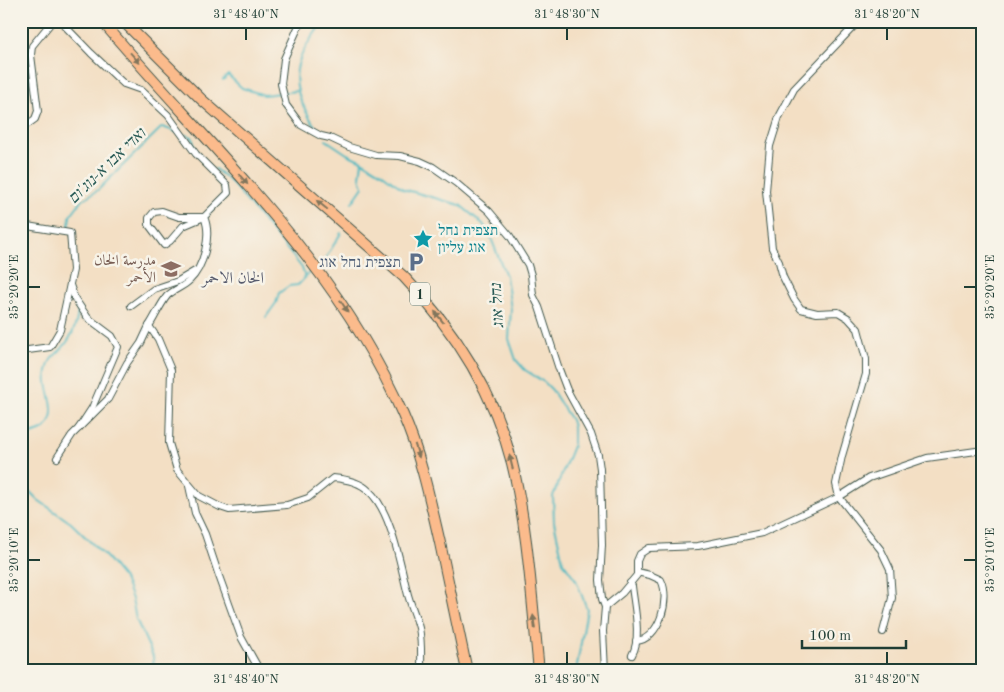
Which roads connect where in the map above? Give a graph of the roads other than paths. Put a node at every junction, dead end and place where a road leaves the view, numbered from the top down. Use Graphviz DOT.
graph roads {
  1 [pos="50,21"];
  2 [pos="60,21"];
  3 [pos="102,21"];
  4 [pos="123,21"];
  5 [pos="302,21"];
  6 [pos="859,21"];
  7 [pos="21,129"];
  8 [pos="204,217"];
  9 [pos="21,225"];
  10 [pos="197,269"];
  11 [pos="70,284"];
  12 [pos="131,306"];
  13 [pos="149,326"];
  14 [pos="21,351"];
  15 [pos="79,428"];
  16 [pos="983,450"];
  17 [pos="57,458"];
  18 [pos="188,484"];
  19 [pos="839,497"];
  20 [pos="637,572"];
  21 [pos="630,583"];
  22 [pos="605,607"];
  23 [pos="883,632"];
  24 [pos="636,641"];
  25 [pos="632,655"];
  26 [pos="260,671"];
  27 [pos="421,671"];
  28 [pos="467,671"];
  29 [pos="540,671"];
  30 [pos="605,671"];
  1 -- 7 [label="street"];
  2 -- 8 [label="street"];
  3 -- 28 [label="highway, one-way"];
  29 -- 4 [label="highway, 1, one-way"];
  5 -- 22 [label="street"];
  6 -- 19 [label="street"];
  8 -- 8 [label="street"];
  8 -- 10 [label="street"];
  9 -- 11 [label="street"];
  10 -- 12 [label="street"];
  10 -- 13 [label="street"];
  11 -- 14 [label="street"];
  11 -- 15 [label="street"];
  13 -- 15 [label="street"];
  13 -- 18 [label="street"];
  15 -- 17 [label="street"];
  16 -- 19 [label="street"];
  18 -- 26 [label="street"];
  18 -- 27 [label="street"];
  19 -- 20 [label="street"];
  19 -- 23 [label="street"];
  20 -- 21 [label="street"];
  20 -- 24 [label="street"];
  21 -- 22 [label="street"];
  21 -- 24 [label="street"];
  22 -- 30 [label="street"];
  24 -- 25 [label="street"];
}
